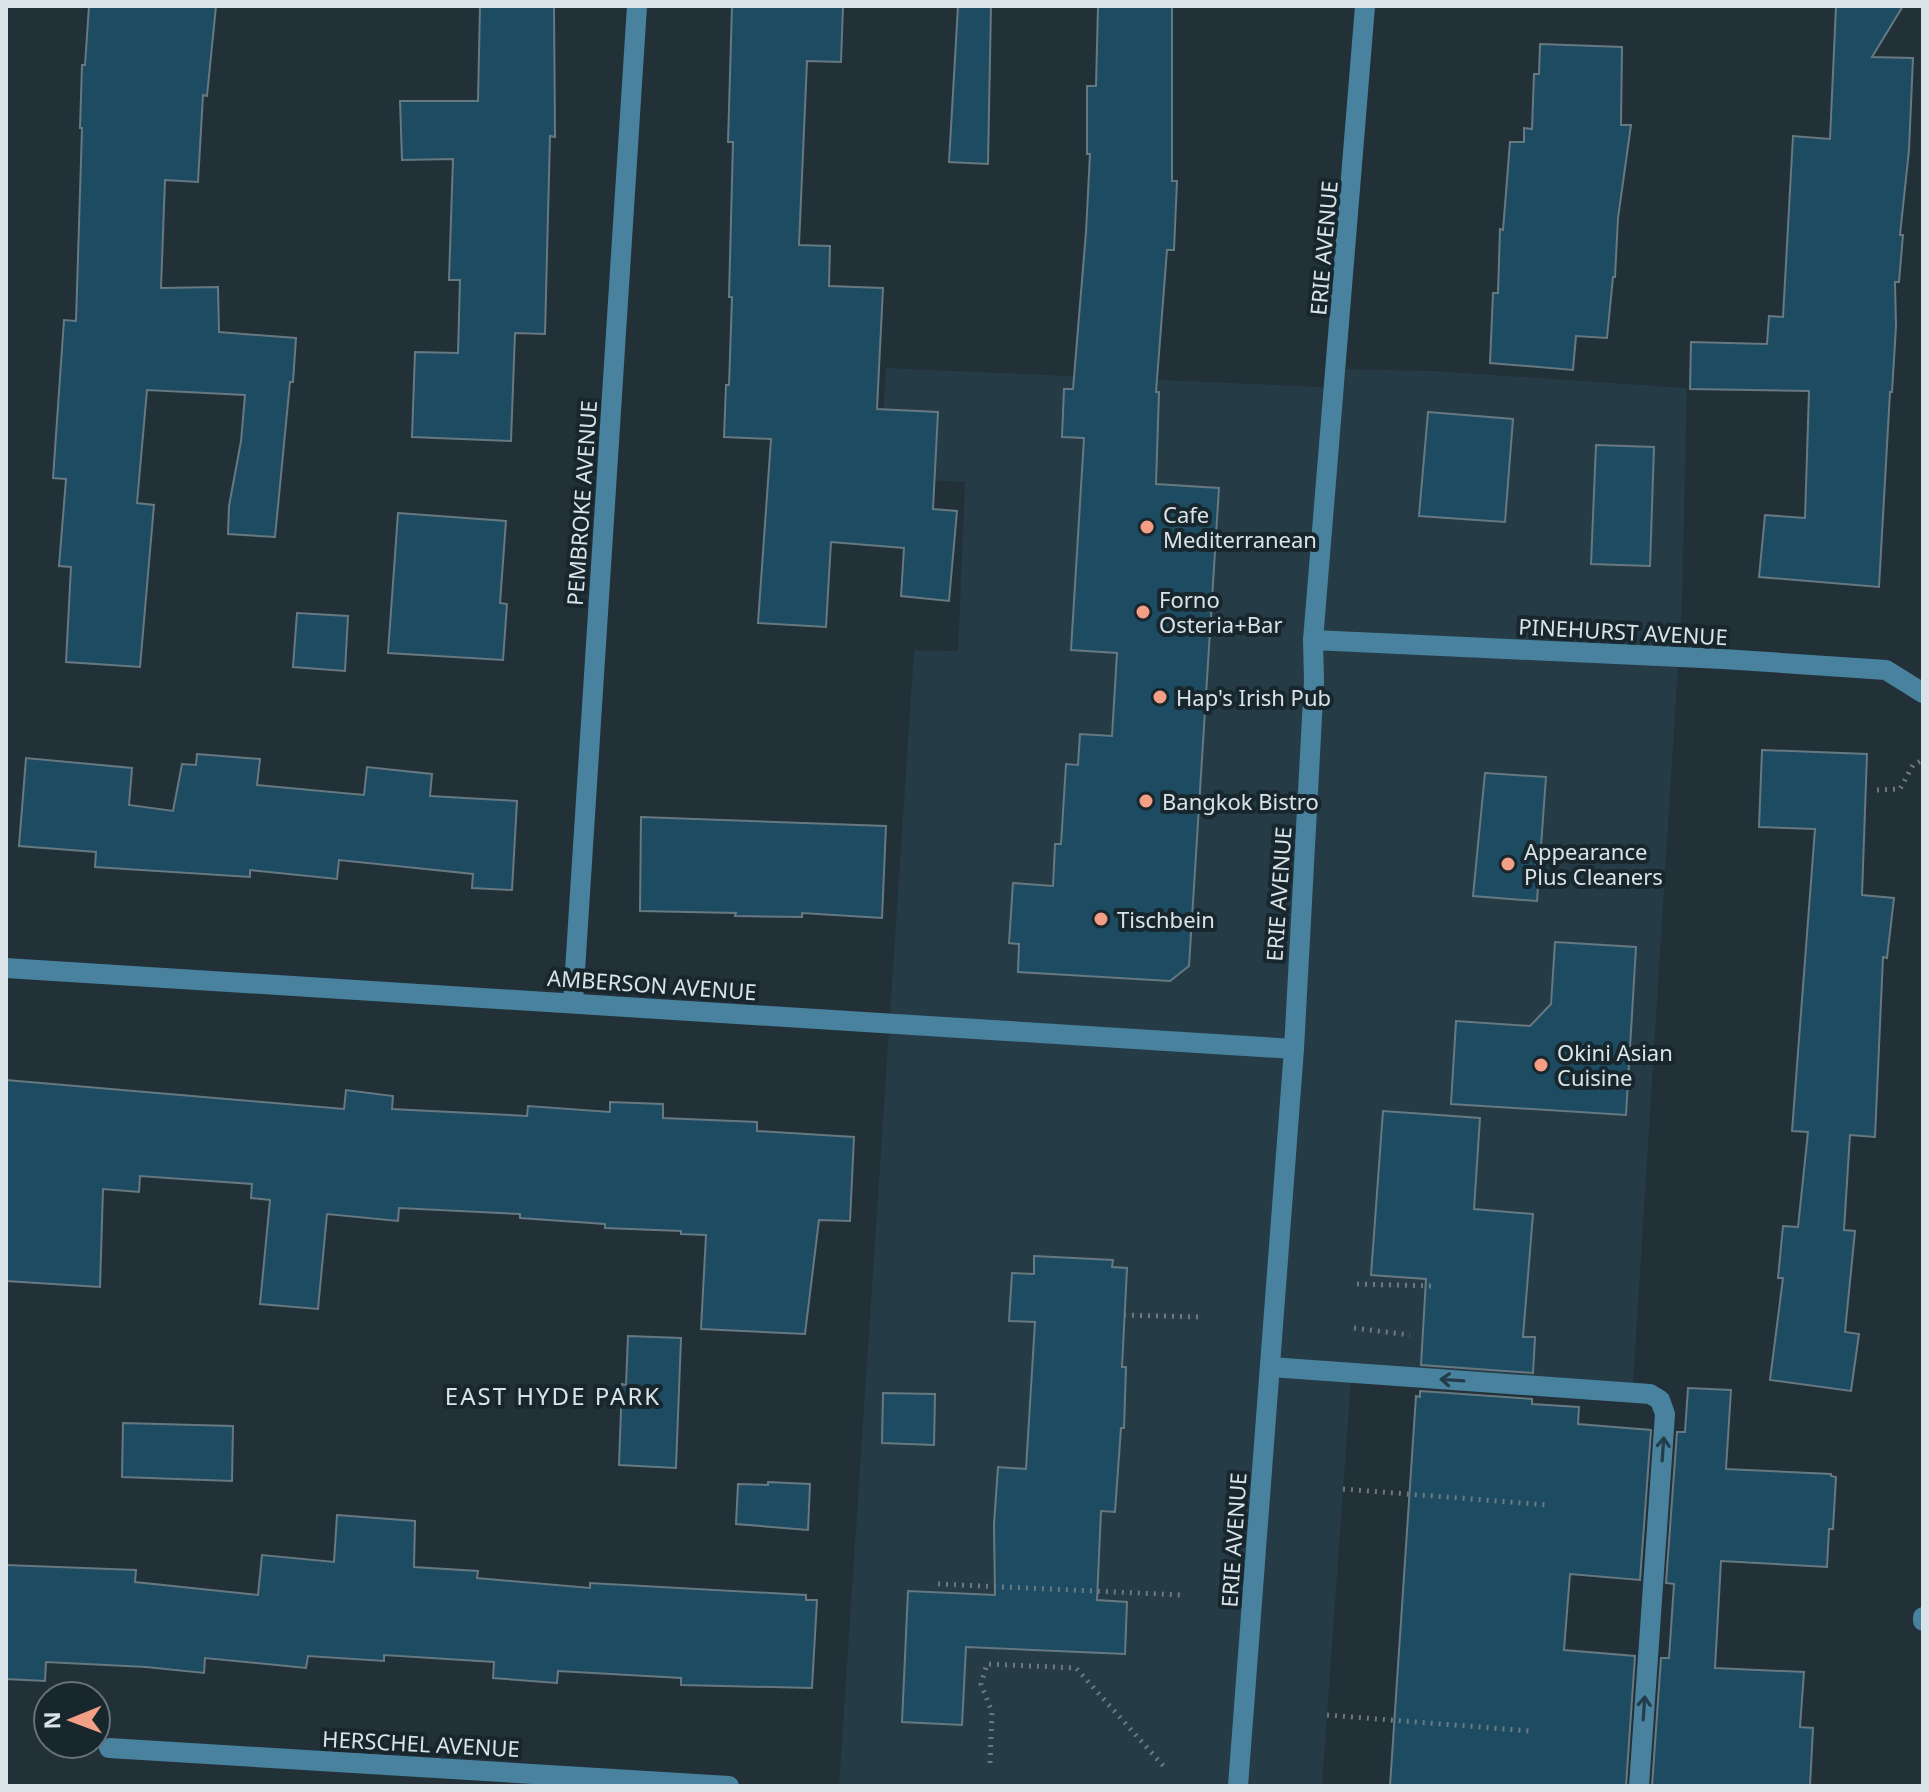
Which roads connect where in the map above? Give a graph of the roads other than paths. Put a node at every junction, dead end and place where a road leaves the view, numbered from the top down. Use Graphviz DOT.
graph roads {
  1 [pos="637,6"];
  2 [pos="1365,6"];
  3 [pos="1313,640"];
  4 [pos="1923,693"];
  5 [pos="6,968"];
  6 [pos="573,1002"];
  7 [pos="1294,1049"];
  8 [pos="1270,1367"];
  9 [pos="112,1748"];
  10 [pos="729,1786"];
  11 [pos="1238,1786"];
  12 [pos="1639,1786"];
  1 -- 6 [label="street, PEMBROKE AVENUE"];
  2 -- 3 [label="street, ERIE AVENUE"];
  3 -- 4 [label="street, PINEHURST AVENUE"];
  3 -- 7 [label="street, ERIE AVENUE"];
  5 -- 6 [label="street, AMBERSON AVENUE"];
  6 -- 7 [label="street, AMBERSON AVENUE"];
  7 -- 8 [label="street, ERIE AVENUE"];
  8 -- 11 [label="street, ERIE AVENUE"];
  12 -- 8 [label="street, one-way"];
  9 -- 10 [label="street, HERSCHEL AVENUE"];
}
